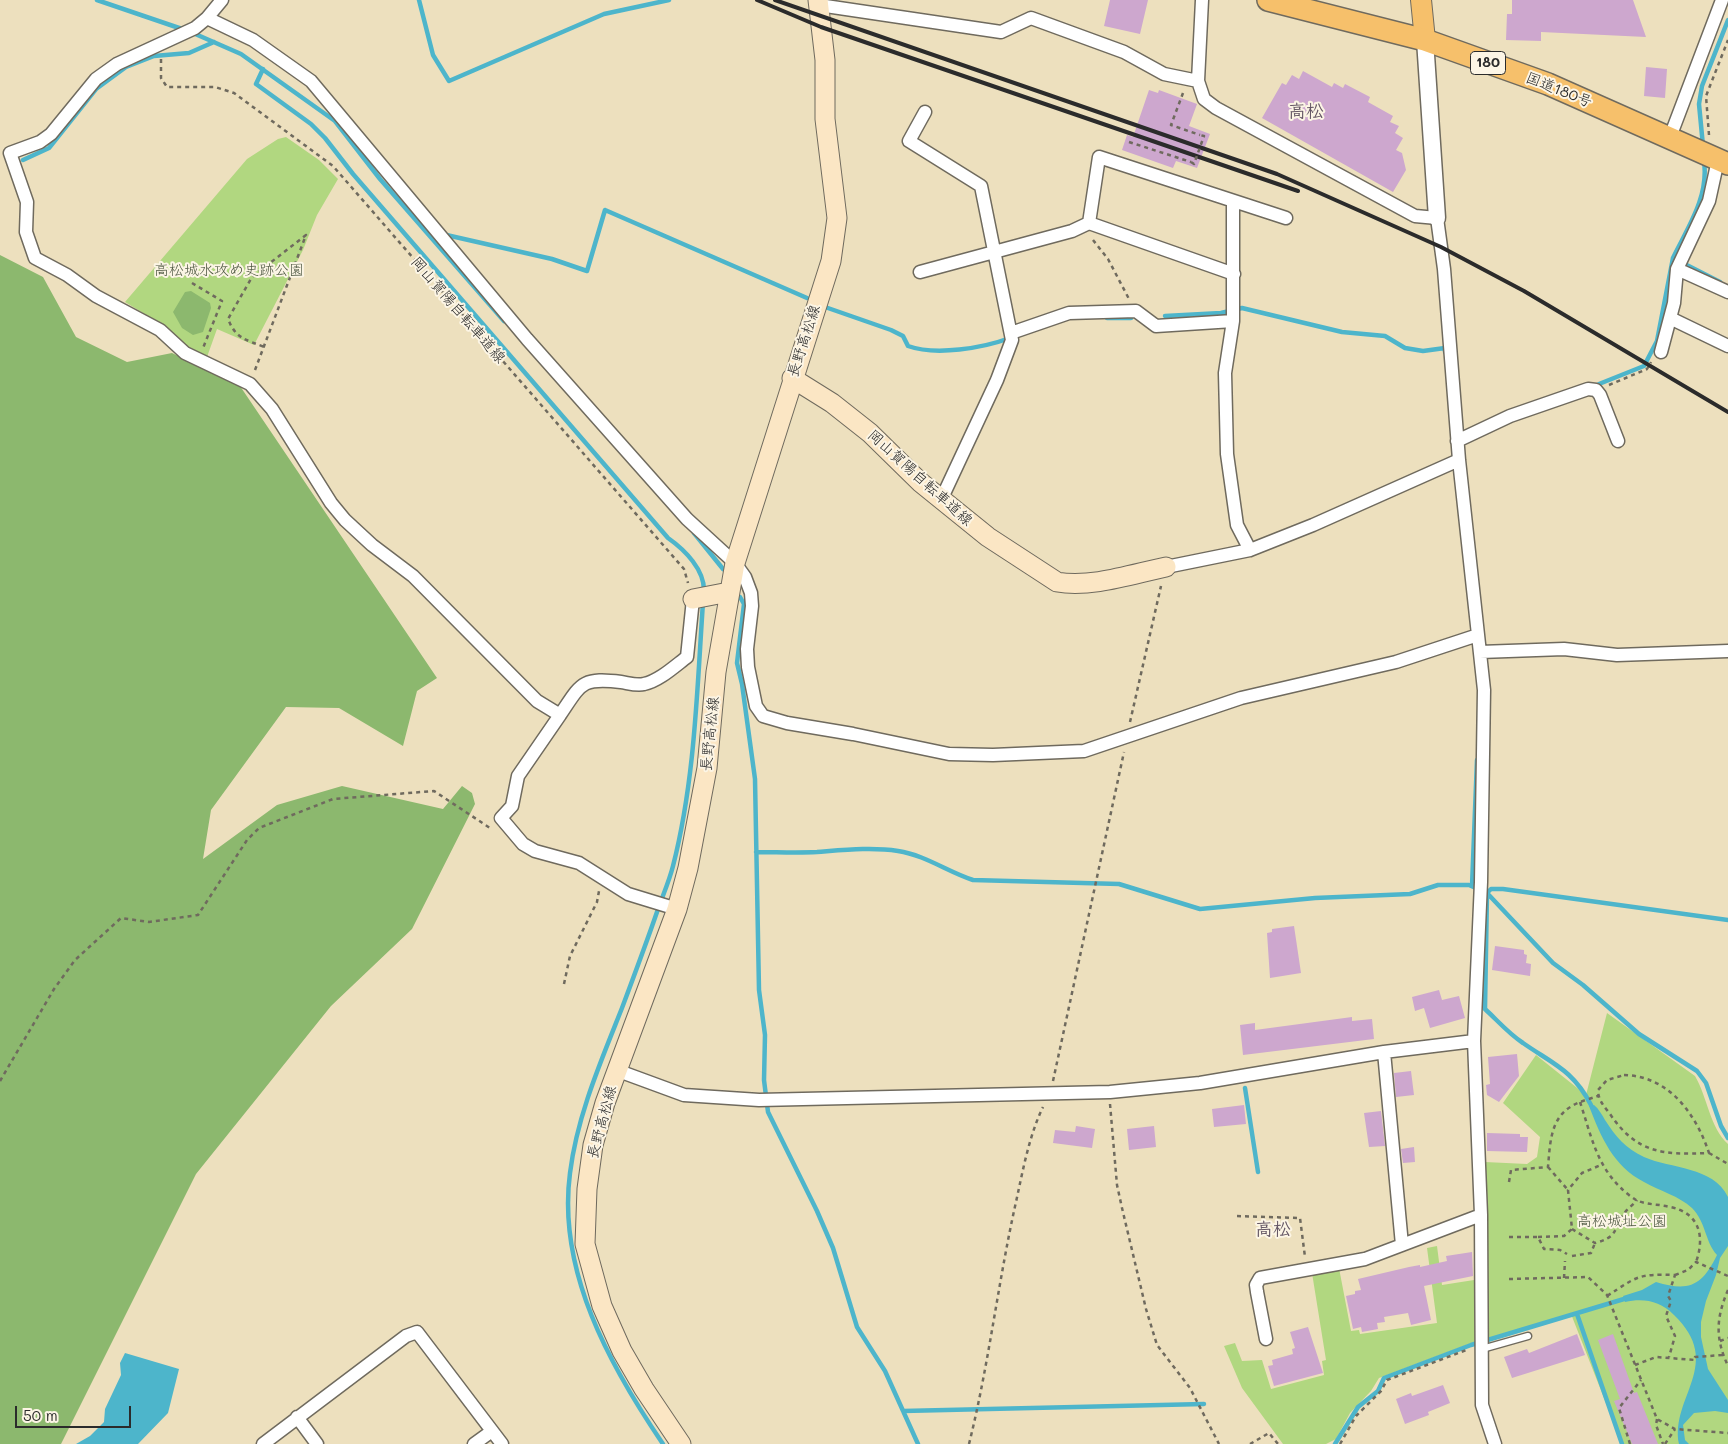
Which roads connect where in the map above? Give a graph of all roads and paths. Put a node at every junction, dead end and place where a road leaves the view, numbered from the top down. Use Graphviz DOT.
graph roads {
  1 [pos="222,0"];
  2 [pos="1202,0"];
  3 [pos="1268,0"];
  4 [pos="1421,0"];
  5 [pos="1722,0"];
  6 [pos="819,3"];
  7 [pos="207,18"];
  8 [pos="1425,40"];
  9 [pos="1728,40"];
  10 [pos="161,59"];
  11 [pos="1198,81"];
  12 [pos="925,112"];
  13 [pos="1670,137"];
  14 [pos="1129,142"];
  15 [pos="5,155"];
  16 [pos="1713,157"];
  17 [pos="1233,201"];
  18 [pos="1286,218"];
  19 [pos="1437,218"];
  20 [pos="1085,225"];
  21 [pos="995,252"];
  22 [pos="1679,263"];
  23 [pos="920,272"];
  24 [pos="1234,274"];
  25 [pos="192,283"];
  26 [pos="1728,292"];
  27 [pos="1136,311"];
  28 [pos="1233,314"];
  29 [pos="1670,318"];
  30 [pos="1012,336"];
  31 [pos="1728,346"];
  32 [pos="264,347"];
  33 [pos="1661,352"];
  34 [pos="199,359"];
  35 [pos="792,378"];
  36 [pos="250,384"];
  37 [pos="1596,390"];
  38 [pos="1457,441"];
  39 [pos="1618,441"];
  40 [pos="1455,461"];
  41 [pos="941,500"];
  42 [pos="1250,550"];
  43 [pos="735,564"];
  44 [pos="1166,567"];
  45 [pos="708,596"];
  46 [pos="1475,636"];
  47 [pos="1728,651"];
  48 [pos="1480,652"];
  49 [pos="560,715"];
  50 [pos="502,818"];
  51 [pos="1096,877"];
  52 [pos="597,902"];
  53 [pos="668,906"];
  54 [pos="564,984"];
  55 [pos="1474,1041"];
  56 [pos="1384,1052"];
  57 [pos="616,1070"];
  58 [pos="0,1081"];
  59 [pos="1110,1092"];
  60 [pos="1050,1093"];
  61 [pos="1598,1096"];
  62 [pos="1582,1102"];
  63 [pos="1709,1153"];
  64 [pos="1728,1164"];
  65 [pos="1601,1165"];
  66 [pos="1548,1167"];
  67 [pos="1509,1182"];
  68 [pos="1568,1190"];
  69 [pos="1638,1200"];
  70 [pos="1481,1215"];
  71 [pos="1237,1216"];
  72 [pos="1572,1229"];
  73 [pos="1509,1237"];
  74 [pos="1538,1237"];
  75 [pos="1595,1243"];
  76 [pos="1402,1245"];
  77 [pos="1566,1254"];
  78 [pos="1572,1256"];
  79 [pos="1565,1261"];
  80 [pos="1696,1262"];
  81 [pos="1306,1269"];
  82 [pos="1726,1275"];
  83 [pos="1675,1276"];
  84 [pos="1564,1278"];
  85 [pos="1509,1279"];
  86 [pos="1728,1290"];
  87 [pos="1607,1296"];
  88 [pos="1528,1336"];
  89 [pos="1728,1338"];
  90 [pos="1266,1339"];
  91 [pos="1720,1341"];
  92 [pos="1482,1347"];
  93 [pos="1723,1355"];
  94 [pos="1669,1357"];
  95 [pos="1636,1365"];
  96 [pos="1728,1366"];
  97 [pos="1641,1380"];
  98 [pos="297,1417"];
  99 [pos="1657,1419"];
  100 [pos="1675,1429"];
  101 [pos="492,1431"];
  102 [pos="1728,1433"];
  103 [pos="263,1444"];
  104 [pos="318,1444"];
  105 [pos="474,1444"];
  106 [pos="502,1444"];
  107 [pos="681,1444"];
  108 [pos="969,1444"];
  109 [pos="1219,1444"];
  110 [pos="1250,1444"];
  111 [pos="1278,1444"];
  112 [pos="1340,1444"];
  113 [pos="1495,1444"];
  114 [pos="1630,1444"];
  115 [pos="1664,1444"];
  1 -- 7 [label="street"];
  2 -- 11 [label="street"];
  3 -- 8 [label="highway, 国道180号 / 180"];
  4 -- 8 [label="main road"];
  5 -- 13 [label="street"];
  6 -- 11 [label="street"];
  6 -- 35 [label="main road, 長野高松線"];
  7 -- 15 [label="street"];
  7 -- 43 [label="street"];
  8 -- 13 [label="highway, 国道180号 / 180"];
  8 -- 19 [label="street"];
  9 -- 16 [label="path"];
  10 -- 45 [label="path, 岡山賀陽自転車道線"];
  11 -- 14 [label="path, bridge"];
  11 -- 19 [label="street"];
  12 -- 21 [label="street"];
  13 -- 16 [label="highway, 国道180号 / 180"];
  15 -- 34 [label="street"];
  16 -- 22 [label="street"];
  17 -- 18 [label="street"];
  17 -- 20 [label="street"];
  17 -- 24 [label="street"];
  19 -- 38 [label="street"];
  20 -- 21 [label="street"];
  20 -- 24 [label="street"];
  20 -- 27 [label="path"];
  21 -- 23 [label="street"];
  21 -- 30 [label="street"];
  22 -- 26 [label="street"];
  22 -- 29 [label="street"];
  24 -- 28 [label="street"];
  25 -- 34 [label="path"];
  27 -- 28 [label="street"];
  27 -- 30 [label="street"];
  28 -- 42 [label="street"];
  29 -- 31 [label="street"];
  29 -- 33 [label="street"];
  30 -- 41 [label="street"];
  32 -- 32 [label="path"];
  32 -- 36 [label="path"];
  33 -- 37 [label="path"];
  34 -- 36 [label="street"];
  35 -- 41 [label="main road, 岡山賀陽自転車道線"];
  35 -- 43 [label="main road, 長野高松線"];
  36 -- 49 [label="street"];
  37 -- 38 [label="street"];
  37 -- 39 [label="street"];
  38 -- 40 [label="street"];
  40 -- 42 [label="street"];
  40 -- 46 [label="street"];
  41 -- 44 [label="main road, 岡山賀陽自転車道線"];
  42 -- 44 [label="street"];
  43 -- 45 [label="main road, 長野高松線"];
  43 -- 46 [label="street"];
  45 -- 49 [label="street"];
  45 -- 53 [label="main road, 長野高松線"];
  46 -- 48 [label="street"];
  47 -- 48 [label="street"];
  48 -- 55 [label="street"];
  49 -- 50 [label="street"];
  50 -- 53 [label="street"];
  50 -- 58 [label="path"];
  51 -- 60 [label="path"];
  52 -- 54 [label="path"];
  53 -- 57 [label="main road, 長野高松線"];
  55 -- 56 [label="street"];
  55 -- 70 [label="street"];
  56 -- 59 [label="street"];
  56 -- 76 [label="street"];
  57 -- 60 [label="street"];
  57 -- 107 [label="main road, 長野高松線"];
  59 -- 60 [label="street"];
  59 -- 109 [label="path"];
  60 -- 108 [label="path"];
  61 -- 62 [label="path"];
  61 -- 63 [label="path"];
  61 -- 63 [label="path"];
  62 -- 65 [label="path"];
  62 -- 66 [label="path"];
  63 -- 64 [label="path"];
  65 -- 68 [label="path"];
  65 -- 69 [label="path"];
  66 -- 67 [label="path"];
  66 -- 68 [label="path"];
  68 -- 72 [label="path"];
  69 -- 75 [label="path"];
  69 -- 80 [label="path"];
  70 -- 76 [label="street"];
  70 -- 92 [label="street"];
  71 -- 81 [label="path"];
  72 -- 74 [label="path"];
  72 -- 75 [label="path"];
  73 -- 74 [label="path"];
  74 -- 77 [label="path"];
  75 -- 78 [label="path"];
  76 -- 81 [label="street"];
  79 -- 84 [label="path"];
  80 -- 82 [label="path"];
  80 -- 83 [label="path"];
  81 -- 90 [label="street"];
  83 -- 87 [label="path"];
  83 -- 94 [label="path"];
  84 -- 85 [label="path"];
  84 -- 87 [label="path"];
  86 -- 91 [label="path"];
  87 -- 95 [label="path"];
  88 -- 92 [label="lane"];
  89 -- 91 [label="path"];
  91 -- 93 [label="path"];
  92 -- 112 [label="path"];
  92 -- 113 [label="street"];
  93 -- 94 [label="path"];
  93 -- 96 [label="path"];
  94 -- 95 [label="path"];
  95 -- 97 [label="path"];
  97 -- 99 [label="path"];
  97 -- 114 [label="path"];
  98 -- 101 [label="street"];
  98 -- 103 [label="street"];
  98 -- 104 [label="street"];
  99 -- 100 [label="path"];
  99 -- 115 [label="path"];
  100 -- 102 [label="path"];
  100 -- 115 [label="path"];
  101 -- 105 [label="street"];
  101 -- 106 [label="street"];
  110 -- 111 [label="path"];
}
